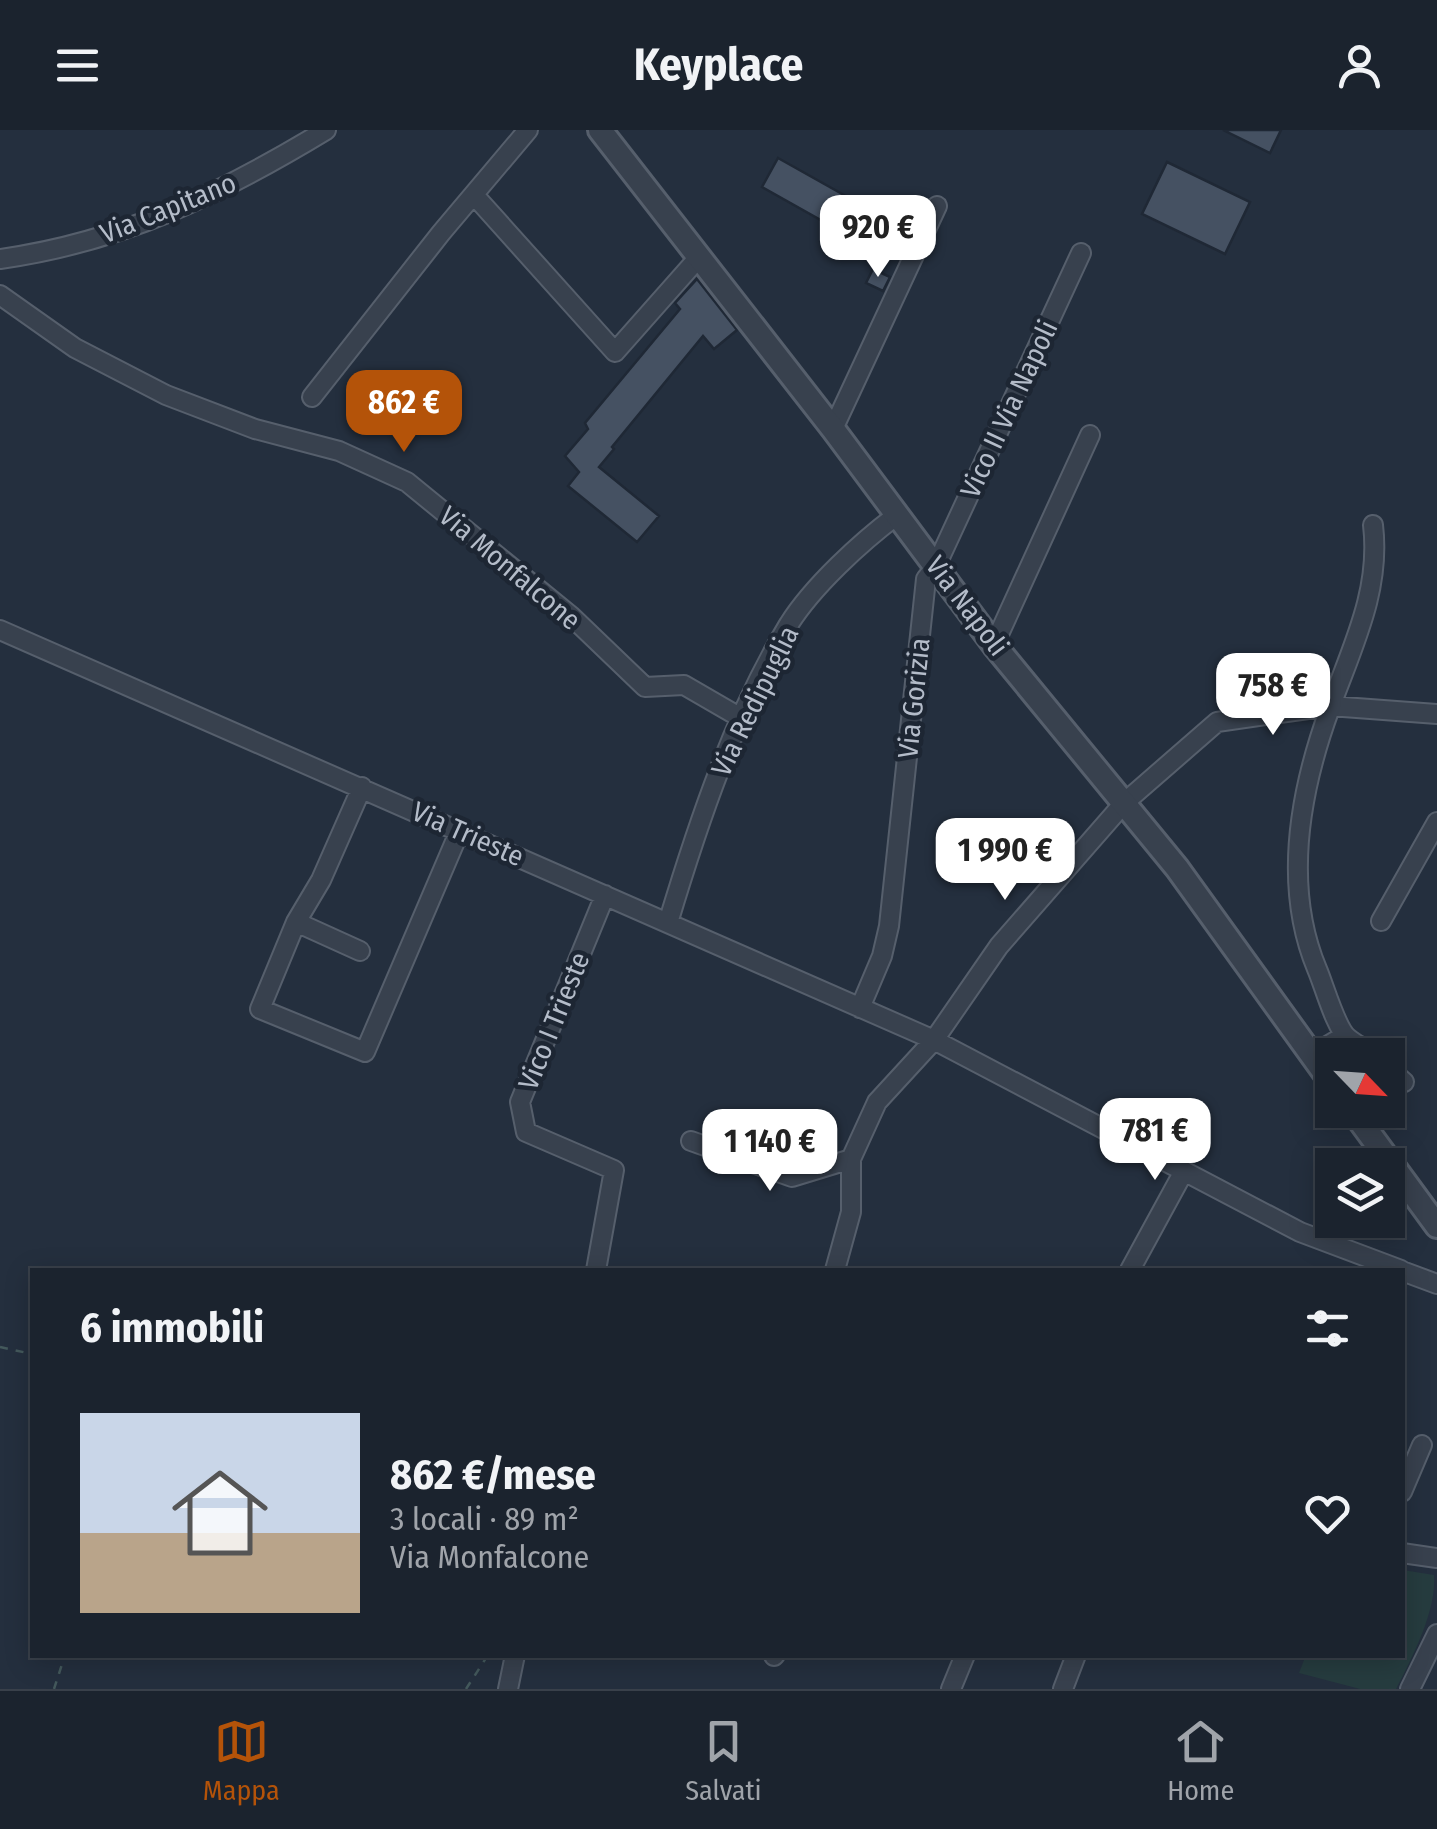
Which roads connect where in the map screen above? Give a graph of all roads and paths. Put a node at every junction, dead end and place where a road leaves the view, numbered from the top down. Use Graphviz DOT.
graph roads {
  1 [pos="324,130"];
  2 [pos="528,130"];
  3 [pos="600,130"];
  4 [pos="474,195"];
  5 [pos="937,206"];
  6 [pos="1081,253"];
  7 [pos="700,256"];
  8 [pos="0,259"];
  9 [pos="0,295"];
  10 [pos="312,397"];
  11 [pos="833,428"];
  12 [pos="1090,435"];
  13 [pos="897,515"];
  14 [pos="1373,525"];
  15 [pos="936,566"];
  16 [pos="0,630"];
  17 [pos="994,645"];
  18 [pos="1330,706"];
  19 [pos="1437,714"];
  20 [pos="741,718"];
  21 [pos="362,787"];
  22 [pos="1124,803"];
  23 [pos="1437,822"];
  24 [pos="460,830"];
  25 [pos="605,895"];
  26 [pos="296,922"];
  27 [pos="1381,922"];
  28 [pos="668,923"];
  29 [pos="360,951"];
  30 [pos="860,1008"];
  31 [pos="1344,1036"];
  32 [pos="1347,1038"];
  33 [pos="934,1040"];
  34 [pos="1312,1055"];
  35 [pos="1315,1059"];
  36 [pos="1365,1128"];
  37 [pos="691,1141"];
  38 [pos="851,1159"];
  39 [pos="1184,1172"];
  40 [pos="1437,1226"];
  41 [pos="596,1268"];
  42 [pos="837,1268"];
  43 [pos="1131,1268"];
  44 [pos="1397,1268"];
  45 [pos="1405,1271"];
  46 [pos="1437,1284"];
  47 [pos="0,1346"];
  48 [pos="30,1354"];
  49 [pos="1422,1445"];
  50 [pos="1405,1485"];
  51 [pos="1405,1553"];
  52 [pos="1437,1558"];
  53 [pos="1437,1634"];
  54 [pos="64,1658"];
  55 [pos="486,1658"];
  56 [pos="514,1658"];
  57 [pos="963,1658"];
  58 [pos="1075,1658"];
  59 [pos="54,1689"];
  60 [pos="466,1689"];
  61 [pos="508,1689"];
  62 [pos="950,1689"];
  63 [pos="1063,1689"];
  64 [pos="1410,1689"];
  1 -- 8 [label="street, Via Capitano"];
  2 -- 4 [label="street"];
  3 -- 7 [label="street, Via Napoli"];
  4 -- 7 [label="street"];
  4 -- 10 [label="street"];
  5 -- 11 [label="street"];
  6 -- 15 [label="street, Vico II Via Napoli"];
  7 -- 11 [label="street, Via Napoli"];
  9 -- 20 [label="street, Via Monfalcone"];
  11 -- 13 [label="street, Via Napoli"];
  12 -- 17 [label="street"];
  13 -- 15 [label="street, Via Napoli"];
  13 -- 20 [label="street, Via Redipuglia"];
  14 -- 18 [label="street"];
  15 -- 17 [label="street, Via Napoli"];
  15 -- 30 [label="street, Via Gorizia"];
  16 -- 21 [label="street, Via Trieste"];
  17 -- 22 [label="street, Via Napoli"];
  18 -- 19 [label="street"];
  18 -- 22 [label="street"];
  18 -- 31 [label="street"];
  20 -- 28 [label="street, Via Redipuglia"];
  21 -- 24 [label="street, Via Trieste"];
  21 -- 26 [label="street"];
  22 -- 33 [label="street"];
  22 -- 34 [label="street, Via Napoli"];
  23 -- 27 [label="street"];
  24 -- 25 [label="street, Via Trieste"];
  24 -- 26 [label="street"];
  25 -- 28 [label="street, Via Trieste"];
  25 -- 41 [label="street, Vico I Trieste"];
  26 -- 29 [label="street"];
  28 -- 30 [label="street, Via Trieste"];
  30 -- 33 [label="street, Via Trieste"];
  31 -- 32 [label="street"];
  31 -- 34 [label="street"];
  33 -- 38 [label="street"];
  33 -- 39 [label="street, Via Trieste"];
  34 -- 35 [label="street, Via Napoli"];
  36 -- 40 [label="street"];
  37 -- 38 [label="street"];
  38 -- 42 [label="street"];
  39 -- 43 [label="street"];
  39 -- 44 [label="street, Via Trieste"];
  45 -- 46 [label="street, Via Trieste"];
  47 -- 48 [label="path"];
  49 -- 50 [label="street"];
  51 -- 52 [label="street"];
  53 -- 64 [label="street"];
  54 -- 59 [label="path"];
  55 -- 60 [label="path"];
  56 -- 61 [label="street"];
  57 -- 62 [label="street"];
  58 -- 63 [label="street"];
}
